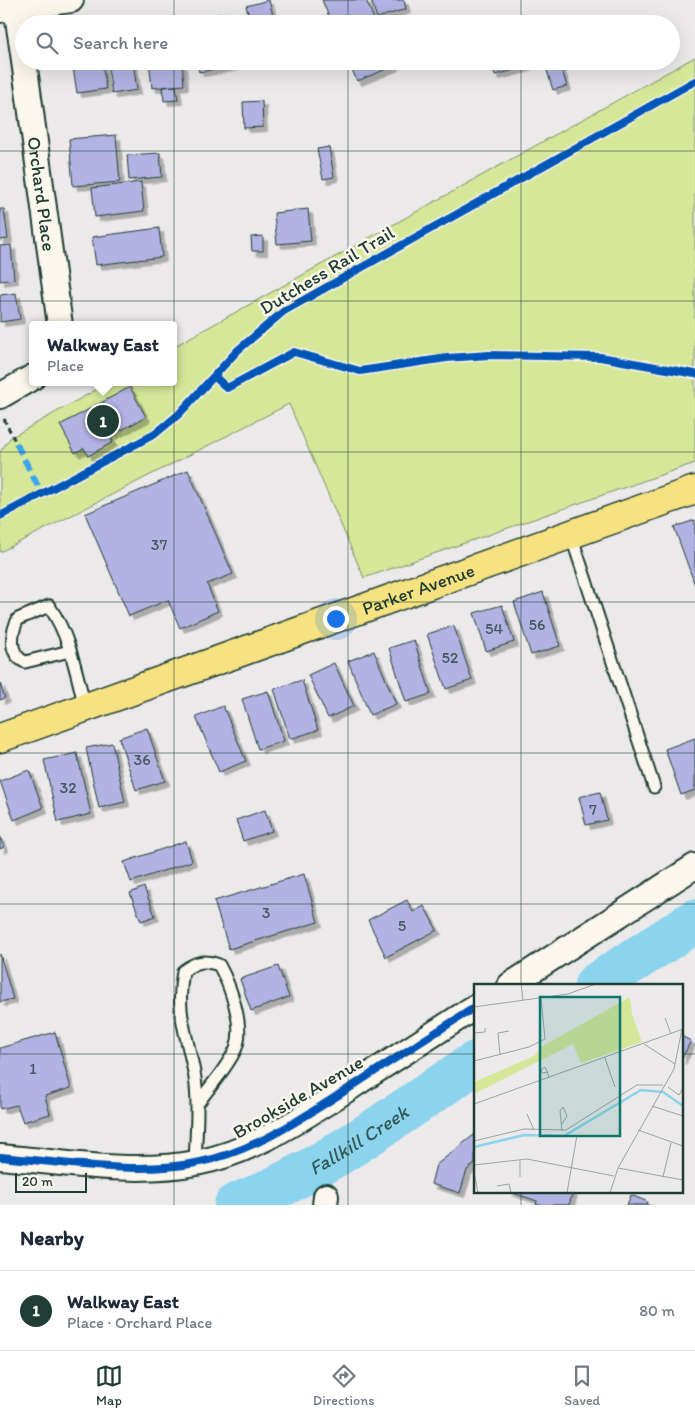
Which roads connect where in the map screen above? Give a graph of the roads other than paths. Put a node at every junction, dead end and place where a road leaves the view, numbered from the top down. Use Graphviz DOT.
graph roads {
  1 [pos="71,0"];
  2 [pos="8,8"];
  3 [pos="15,31"];
  4 [pos="25,70"];
  5 [pos="59,321"];
  6 [pos="29,381"];
  7 [pos="2,407"];
  8 [pos="695,490"];
  9 [pos="571,535"];
  10 [pos="70,651"];
  11 [pos="85,709"];
  12 [pos="0,738"];
  13 [pos="654,787"];
  14 [pos="695,866"];
  15 [pos="512,984"];
  16 [pos="474,1008"];
  17 [pos="198,1103"];
  18 [pos="0,1157"];
  19 [pos="195,1163"];
  1 -- 2 [label="street"];
  2 -- 3 [label="street, Orchard Place"];
  4 -- 5 [label="street, Orchard Place"];
  6 -- 7 [label="street"];
  8 -- 9 [label="main road, Parker Avenue"];
  9 -- 11 [label="main road, Parker Avenue"];
  9 -- 13 [label="lane"];
  10 -- 10 [label="lane"];
  10 -- 11 [label="lane"];
  11 -- 12 [label="main road, Parker Avenue"];
  14 -- 15 [label="street"];
  16 -- 19 [label="street, Brookside Avenue"];
  17 -- 17 [label="lane"];
  17 -- 19 [label="lane"];
  18 -- 19 [label="street, Brookside Avenue"];
}
